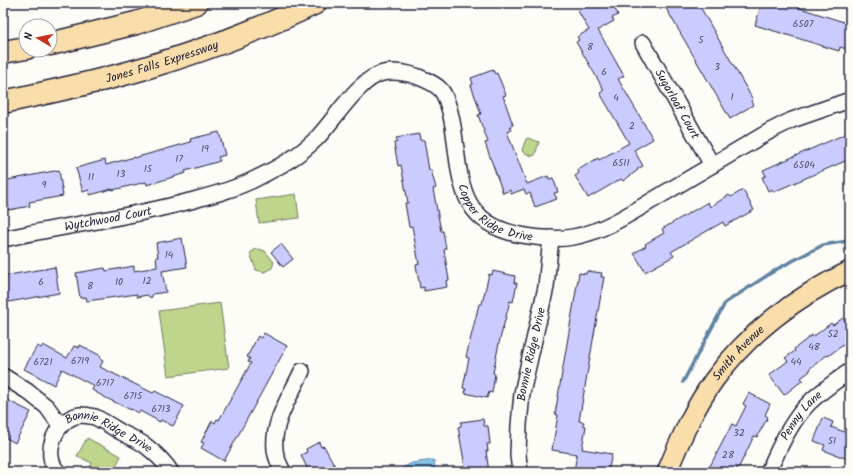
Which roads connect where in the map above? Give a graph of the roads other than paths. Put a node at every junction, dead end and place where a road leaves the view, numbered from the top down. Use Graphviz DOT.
graph roads {
  1 [pos="196,3"];
  2 [pos="315,3"];
  3 [pos="58,42"];
  4 [pos="642,43"];
  5 [pos="18,49"];
  6 [pos="3,52"];
  7 [pos="850,100"];
  8 [pos="3,102"];
  9 [pos="712,165"];
  10 [pos="211,195"];
  11 [pos="551,238"];
  12 [pos="3,239"];
  13 [pos="850,271"];
  14 [pos="302,371"];
  15 [pos="850,371"];
  16 [pos="3,376"];
  17 [pos="60,425"];
  18 [pos="58,472"];
  19 [pos="171,472"];
  20 [pos="284,472"];
  21 [pos="520,472"];
  22 [pos="668,472"];
  23 [pos="768,472"];
  1 -- 3 [label="highway"];
  2 -- 8 [label="highway, Jones Falls Expressway"];
  4 -- 9 [label="street, Sugarloaf Court"];
  5 -- 6 [label="highway"];
  7 -- 9 [label="street, Copper Ridge Drive"];
  9 -- 11 [label="street, Copper Ridge Drive"];
  10 -- 11 [label="street, Copper Ridge Drive"];
  10 -- 12 [label="street, Wytchwood Court"];
  11 -- 21 [label="street, Bonnie Ridge Drive"];
  13 -- 22 [label="main road, Smith Avenue"];
  14 -- 20 [label="street"];
  15 -- 23 [label="street, Penny Lane"];
  16 -- 17 [label="street, Bonnie Ridge Drive"];
  17 -- 18 [label="street, Bonnie Ridge Drive"];
  17 -- 19 [label="street, Bonnie Ridge Drive"];
}
